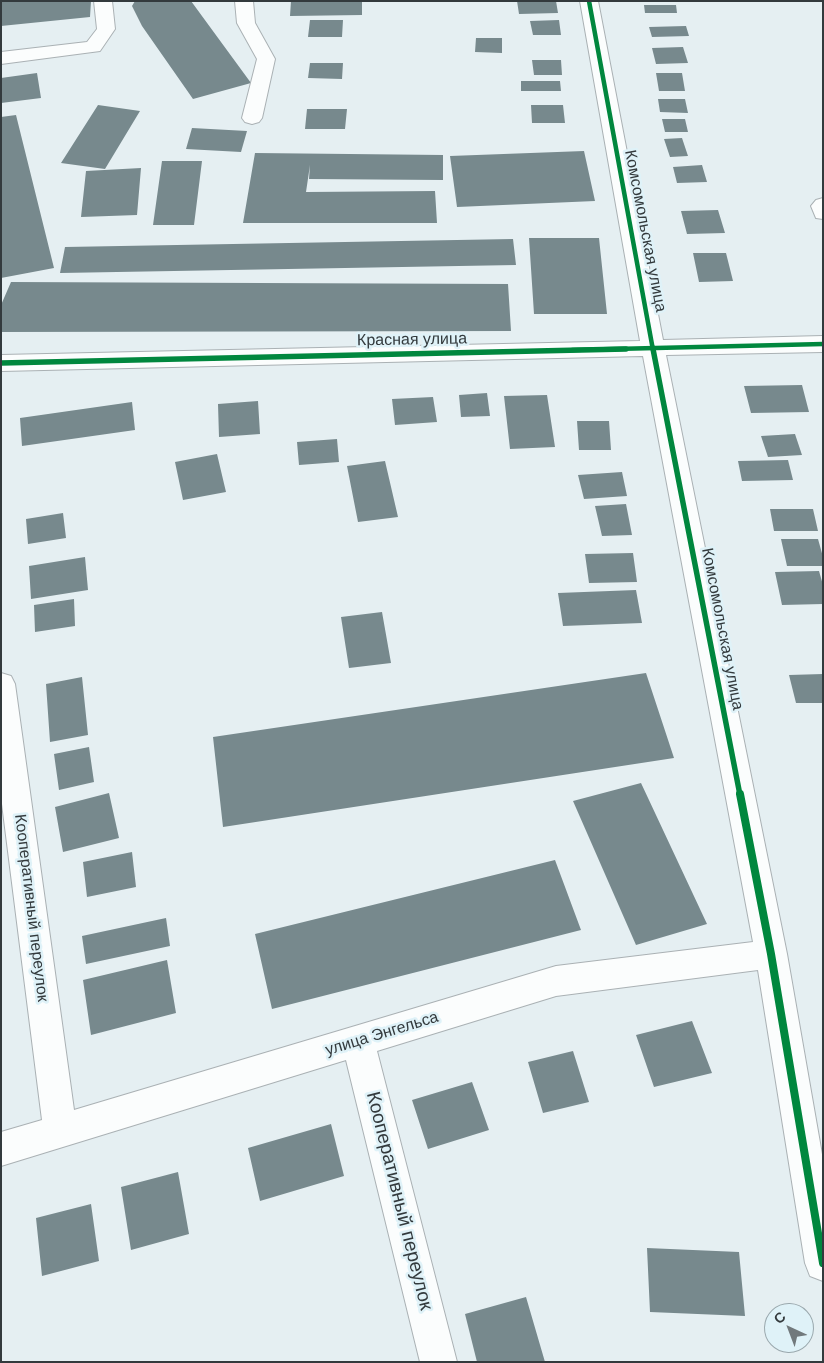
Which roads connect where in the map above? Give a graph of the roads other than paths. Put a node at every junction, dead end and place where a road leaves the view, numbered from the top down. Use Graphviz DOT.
graph roads {
  1 [pos="103,1"];
  2 [pos="244,1"];
  3 [pos="589,1"];
  4 [pos="1,58"];
  5 [pos="252,118"];
  6 [pos="823,204"];
  7 [pos="823,212"];
  8 [pos="823,344"];
  9 [pos="653,349"];
  10 [pos="1,364"];
  11 [pos="1,684"];
  12 [pos="771,954"];
  13 [pos="358,1041"];
  14 [pos="60,1132"];
  15 [pos="1,1149"];
  16 [pos="823,1263"];
  17 [pos="439,1362"];
  1 -- 4 [label="street"];
  2 -- 5 [label="street"];
  3 -- 9 [label="street, Комсомольская улица"];
  6 -- 7 [label="street"];
  8 -- 9 [label="street, Красная улица"];
  9 -- 10 [label="street, Красная улица"];
  9 -- 12 [label="street, Комсомольская улица"];
  11 -- 14 [label="street, Кооперативный переулок"];
  12 -- 13 [label="street, улица Энгельса"];
  12 -- 16 [label="street, Комсомольская улица"];
  13 -- 14 [label="street, улица Энгельса"];
  13 -- 17 [label="street, Кооперативный переулок"];
  14 -- 15 [label="street, улица Энгельса"];
}
